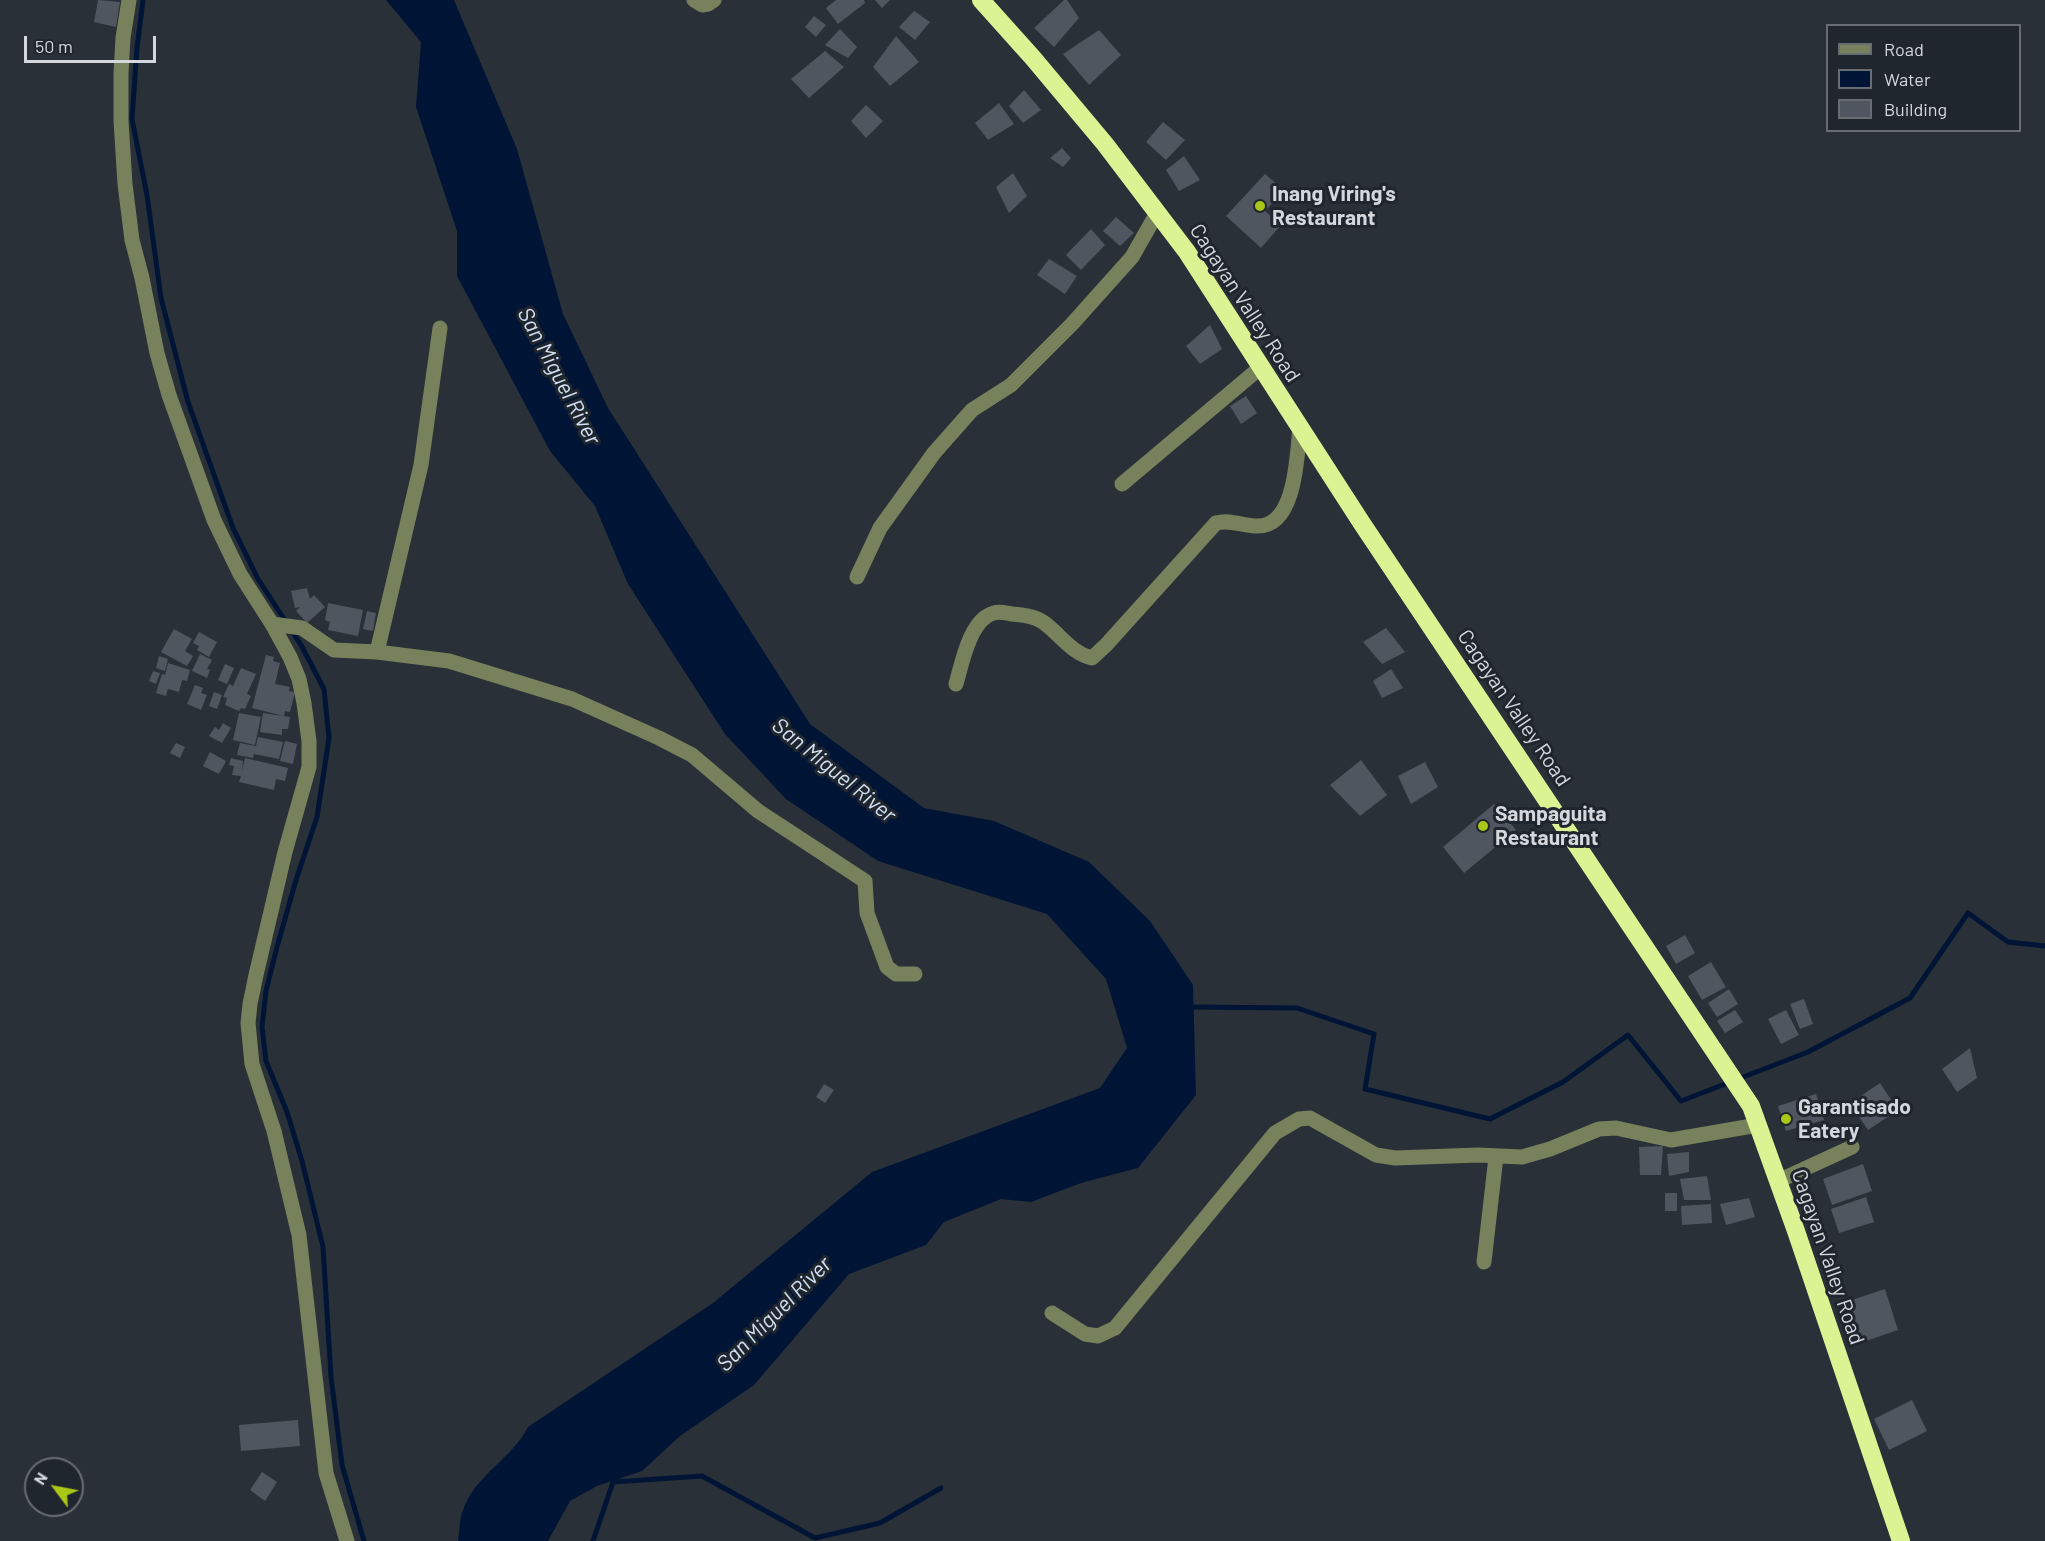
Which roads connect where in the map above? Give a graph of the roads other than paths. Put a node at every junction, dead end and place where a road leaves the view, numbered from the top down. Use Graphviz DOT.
graph roads {
  1 [pos="129,0"];
  2 [pos="694,0"];
  3 [pos="714,0"];
  4 [pos="981,0"];
  5 [pos="1157,213"];
  6 [pos="440,328"];
  7 [pos="1261,367"];
  8 [pos="1300,427"];
  9 [pos="1122,484"];
  10 [pos="857,577"];
  11 [pos="272,624"];
  12 [pos="377,652"];
  13 [pos="956,684"];
  14 [pos="915,974"];
  15 [pos="1758,1125"];
  16 [pos="1852,1147"];
  17 [pos="1496,1157"];
  18 [pos="1778,1181"];
  19 [pos="1484,1262"];
  20 [pos="1052,1313"];
  21 [pos="347,1541"];
  22 [pos="1901,1541"];
  1 -- 11 [label="street"];
  2 -- 3 [label="street"];
  4 -- 5 [label="highway, Cagayan Valley Road"];
  5 -- 7 [label="highway, Cagayan Valley Road"];
  5 -- 10 [label="street"];
  6 -- 12 [label="street"];
  7 -- 8 [label="highway, Cagayan Valley Road"];
  7 -- 9 [label="street"];
  8 -- 13 [label="street"];
  8 -- 15 [label="highway, Cagayan Valley Road"];
  11 -- 12 [label="street"];
  11 -- 21 [label="street"];
  12 -- 14 [label="street"];
  15 -- 17 [label="street"];
  15 -- 18 [label="highway, Cagayan Valley Road"];
  16 -- 18 [label="street"];
  17 -- 19 [label="street"];
  17 -- 20 [label="street"];
  18 -- 22 [label="highway, Cagayan Valley Road"];
}
